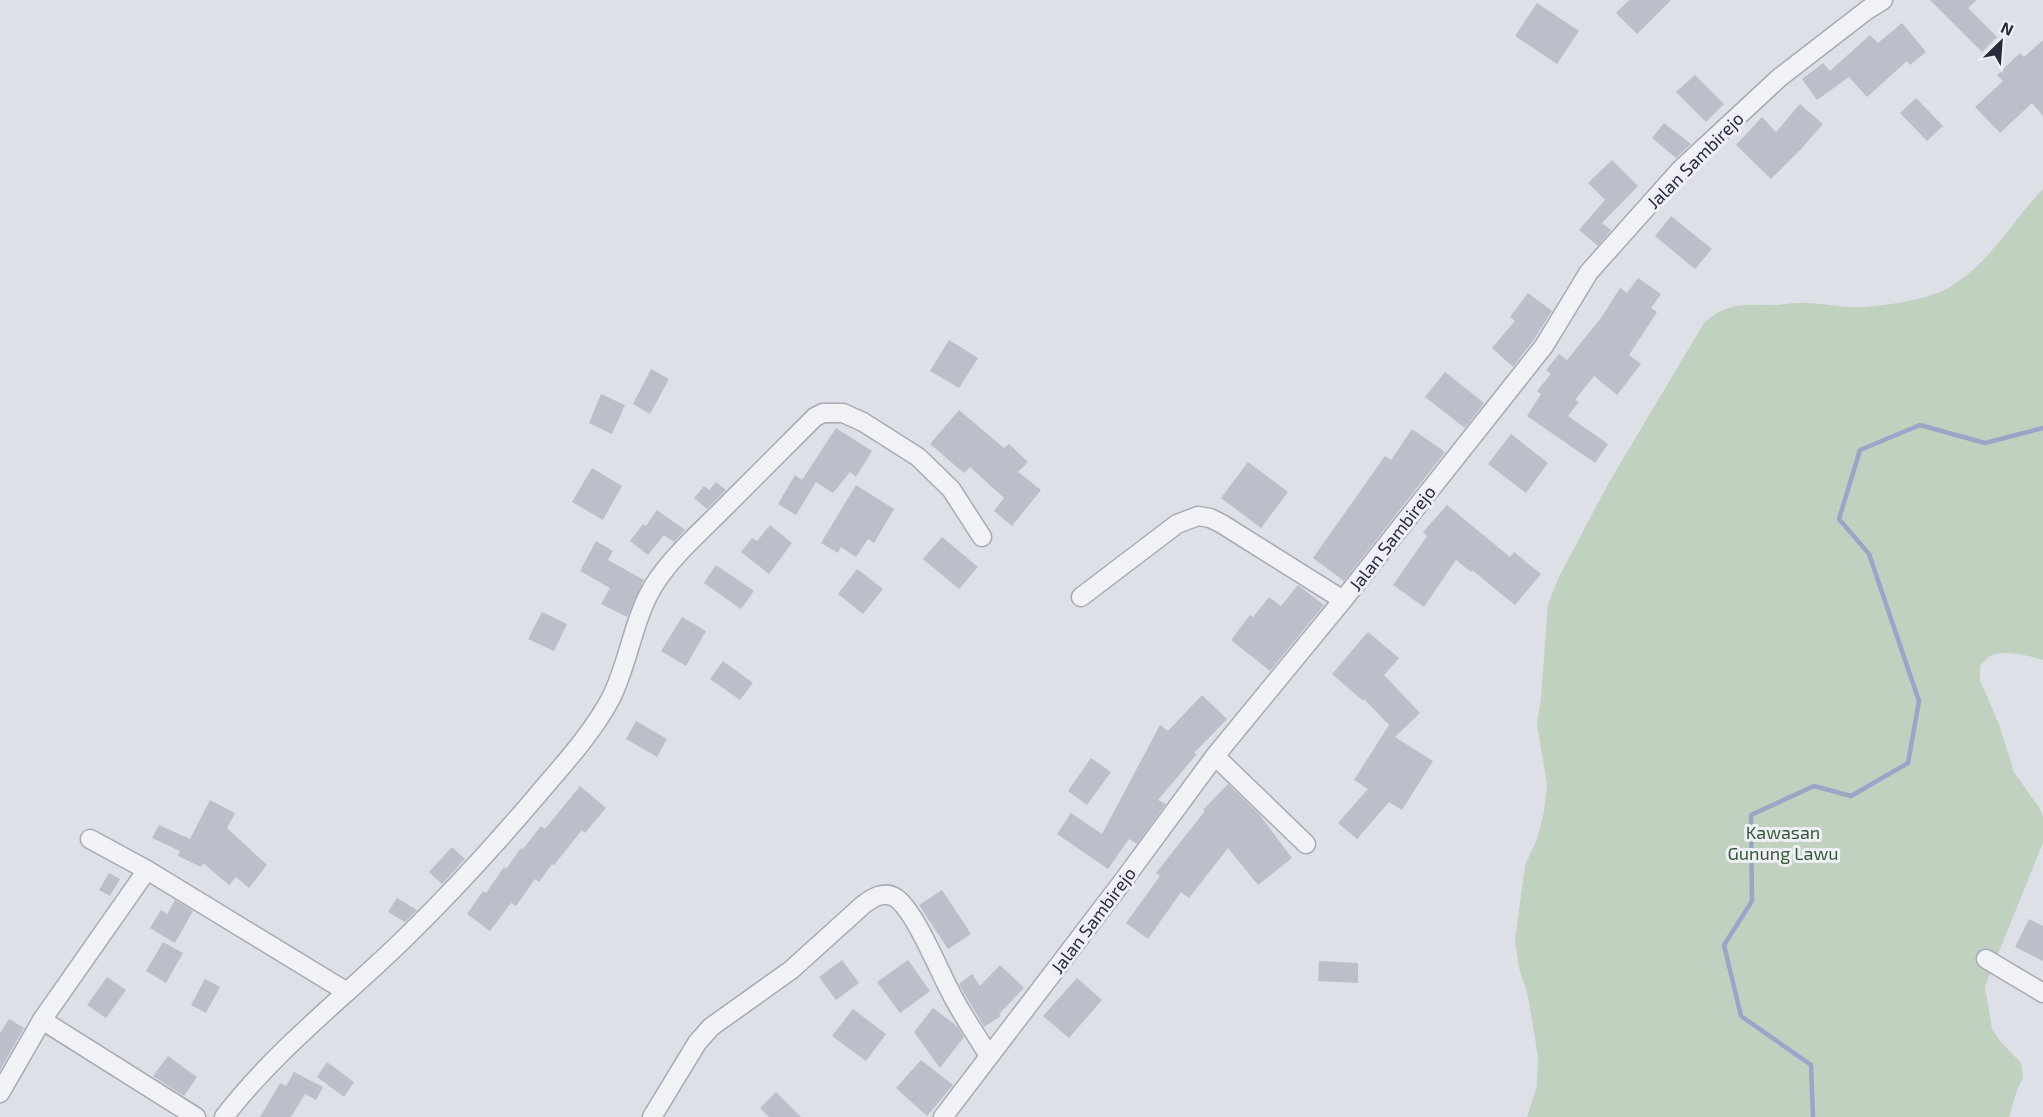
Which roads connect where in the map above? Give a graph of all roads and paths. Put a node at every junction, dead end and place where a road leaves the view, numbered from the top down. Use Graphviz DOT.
graph roads {
  1 [pos="1883,0"];
  2 [pos="982,537"];
  3 [pos="1081,597"];
  4 [pos="1343,600"];
  5 [pos="1215,756"];
  6 [pos="90,839"];
  7 [pos="1306,844"];
  8 [pos="147,870"];
  9 [pos="1986,959"];
  10 [pos="347,992"];
  11 [pos="2043,993"];
  12 [pos="42,1020"];
  13 [pos="989,1056"];
  14 [pos="0,1093"];
  15 [pos="949,1114"];
  16 [pos="658,1115"];
  17 [pos="196,1117"];
  18 [pos="224,1117"];
  1 -- 4 [label="street, Jalan Sambirejo"];
  2 -- 10 [label="street"];
  3 -- 4 [label="street"];
  4 -- 5 [label="street, Jalan Sambirejo"];
  5 -- 7 [label="street"];
  5 -- 13 [label="street, Jalan Sambirejo"];
  6 -- 8 [label="street"];
  8 -- 10 [label="street"];
  8 -- 12 [label="street"];
  9 -- 11 [label="street"];
  10 -- 18 [label="street"];
  12 -- 14 [label="street"];
  12 -- 17 [label="street"];
  13 -- 15 [label="street, Jalan Sambirejo"];
  13 -- 16 [label="street"];
}
